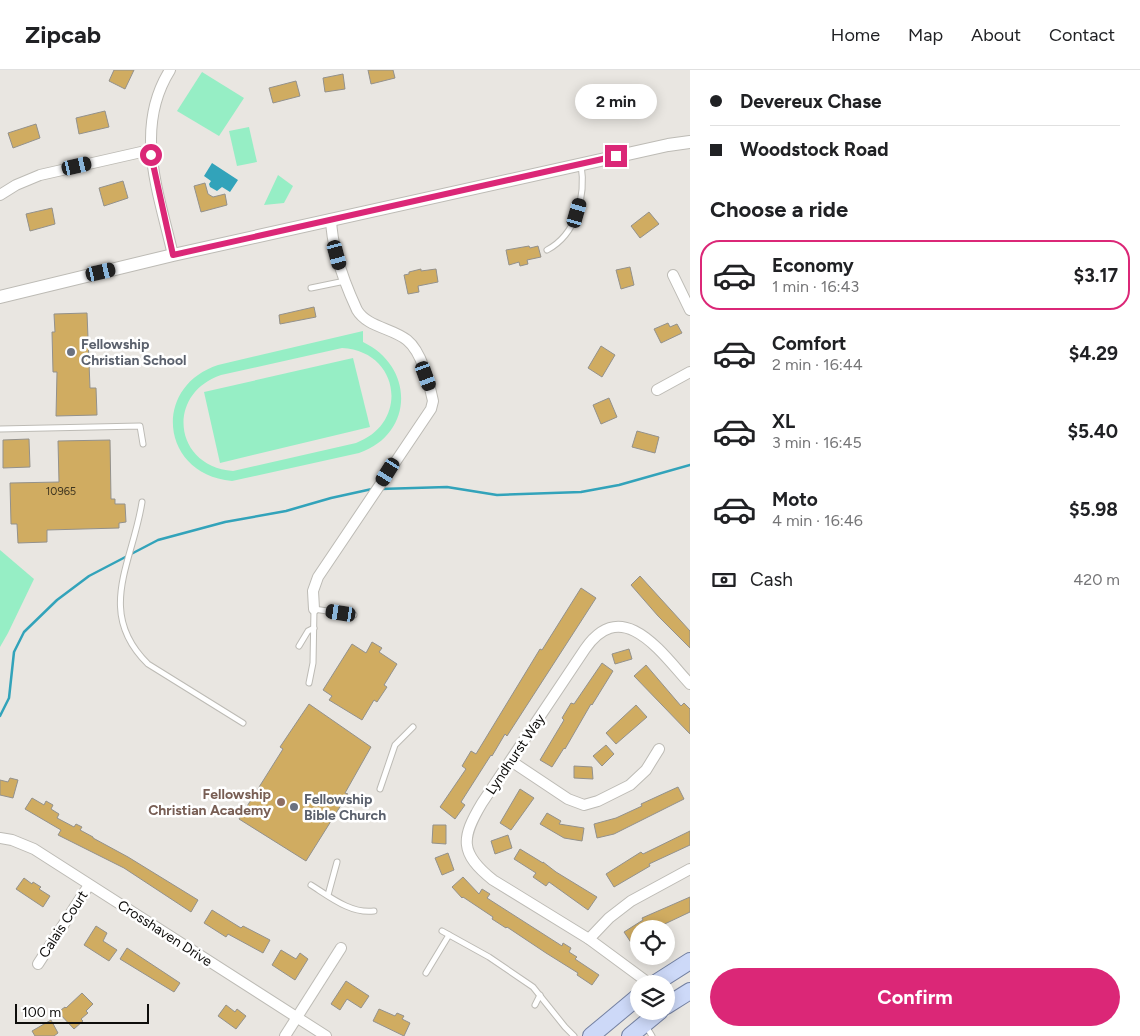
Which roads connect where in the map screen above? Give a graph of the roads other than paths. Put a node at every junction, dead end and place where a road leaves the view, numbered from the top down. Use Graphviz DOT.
graph roads {
  1 [pos="170,70"];
  2 [pos="690,142"];
  3 [pos="150,150"];
  4 [pos="581,164"];
  5 [pos="0,195"];
  6 [pos="330,220"];
  7 [pos="547,250"];
  8 [pos="173,255"];
  9 [pos="673,275"];
  10 [pos="345,281"];
  11 [pos="311,288"];
  12 [pos="0,297"];
  13 [pos="690,310"];
  14 [pos="690,372"];
  15 [pos="657,390"];
  16 [pos="0,429"];
  17 [pos="143,444"];
  18 [pos="142,502"];
  19 [pos="314,609"];
  20 [pos="354,616"];
  21 [pos="314,628"];
  22 [pos="299,646"];
  23 [pos="309,682"];
  24 [pos="690,684"];
  25 [pos="243,723"];
  26 [pos="413,727"];
  27 [pos="659,749"];
  28 [pos="511,761"];
  29 [pos="380,789"];
  30 [pos="0,838"];
  31 [pos="337,862"];
  32 [pos="690,869"];
  33 [pos="89,884"];
  34 [pos="311,885"];
  35 [pos="328,895"];
  36 [pos="374,911"];
  37 [pos="442,931"];
  38 [pos="449,935"];
  39 [pos="589,938"];
  40 [pos="341,948"];
  41 [pos="690,962"];
  42 [pos="38,964"];
  43 [pos="426,973"];
  44 [pos="640,975"];
  45 [pos="668,975"];
  46 [pos="690,991"];
  47 [pos="540,995"];
  48 [pos="675,1000"];
  49 [pos="630,1004"];
  50 [pos="535,1005"];
  51 [pos="297,1018"];
  52 [pos="648,1030"];
  53 [pos="285,1036"];
  54 [pos="326,1036"];
  55 [pos="574,1036"];
  56 [pos="591,1036"];
  57 [pos="630,1036"];
  1 -- 3 [label="street"];
  2 -- 4 [label="street"];
  3 -- 5 [label="street"];
  3 -- 8 [label="street"];
  4 -- 6 [label="street"];
  4 -- 7 [label="lane"];
  6 -- 8 [label="street"];
  6 -- 10 [label="street"];
  8 -- 12 [label="street"];
  9 -- 13 [label="street"];
  10 -- 11 [label="lane"];
  10 -- 19 [label="street"];
  14 -- 15 [label="street"];
  16 -- 17 [label="lane"];
  18 -- 25 [label="lane"];
  19 -- 20 [label="lane"];
  19 -- 21 [label="lane"];
  21 -- 22 [label="lane"];
  21 -- 23 [label="lane"];
  24 -- 28 [label="street, Lyndhurst Way"];
  26 -- 29 [label="lane"];
  27 -- 28 [label="street"];
  28 -- 39 [label="street, Lyndhurst Way"];
  30 -- 33 [label="street, Crosshaven Drive"];
  31 -- 35 [label="lane"];
  32 -- 39 [label="street"];
  33 -- 42 [label="street, Calais Court"];
  33 -- 51 [label="street, Crosshaven Drive"];
  34 -- 35 [label="lane"];
  35 -- 36 [label="lane"];
  37 -- 38 [label="lane"];
  38 -- 43 [label="lane"];
  38 -- 47 [label="lane"];
  39 -- 44 [label="street, Lyndhurst Way"];
  40 -- 51 [label="street"];
  41 -- 45 [label="main road"];
  46 -- 48 [label="main road"];
  47 -- 50 [label="lane"];
  47 -- 55 [label="lane"];
  49 -- 56 [label="main road"];
  51 -- 53 [label="street"];
  51 -- 54 [label="street, Crosshaven Drive"];
  52 -- 57 [label="main road"];
}
